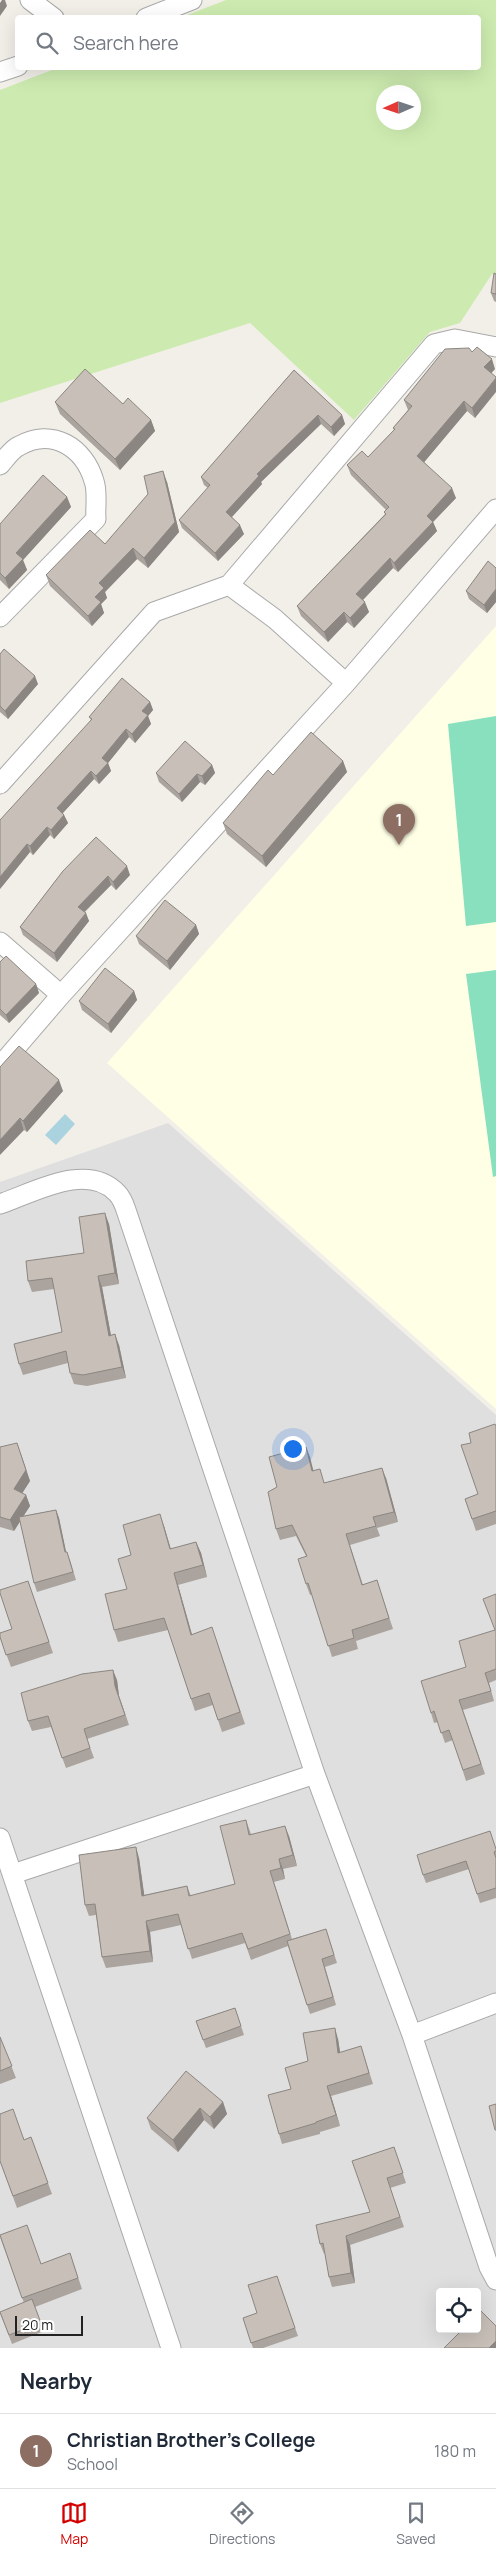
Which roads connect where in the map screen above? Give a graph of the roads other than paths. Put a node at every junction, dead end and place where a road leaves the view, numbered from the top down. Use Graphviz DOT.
graph roads {
  1 [pos="30,0"];
  2 [pos="192,0"];
  3 [pos="50,15"];
  4 [pos="154,15"];
  5 [pos="15,67"];
  6 [pos="0,72"];
  7 [pos="496,347"];
  8 [pos="0,465"];
  9 [pos="496,508"];
  10 [pos="229,585"];
  11 [pos="0,617"];
  12 [pos="346,683"];
  13 [pos="0,784"];
  14 [pos="0,942"];
  15 [pos="61,995"];
  16 [pos="0,1066"];
  17 [pos="0,1204"];
  18 [pos="315,1774"];
  19 [pos="0,1838"];
  20 [pos="13,1874"];
  21 [pos="496,2003"];
  22 [pos="412,2035"];
  23 [pos="496,2280"];
  24 [pos="171,2348"];
  1 -- 3 [label="street"];
  2 -- 4 [label="street"];
  5 -- 6 [label="street"];
  7 -- 10 [label="street"];
  8 -- 11 [label="street"];
  9 -- 12 [label="street"];
  10 -- 12 [label="street"];
  10 -- 13 [label="street"];
  12 -- 15 [label="street"];
  14 -- 15 [label="street"];
  15 -- 16 [label="street"];
  17 -- 18 [label="street"];
  18 -- 20 [label="street"];
  18 -- 22 [label="street"];
  19 -- 20 [label="street"];
  20 -- 24 [label="street"];
  21 -- 22 [label="street"];
  22 -- 23 [label="street"];
}
